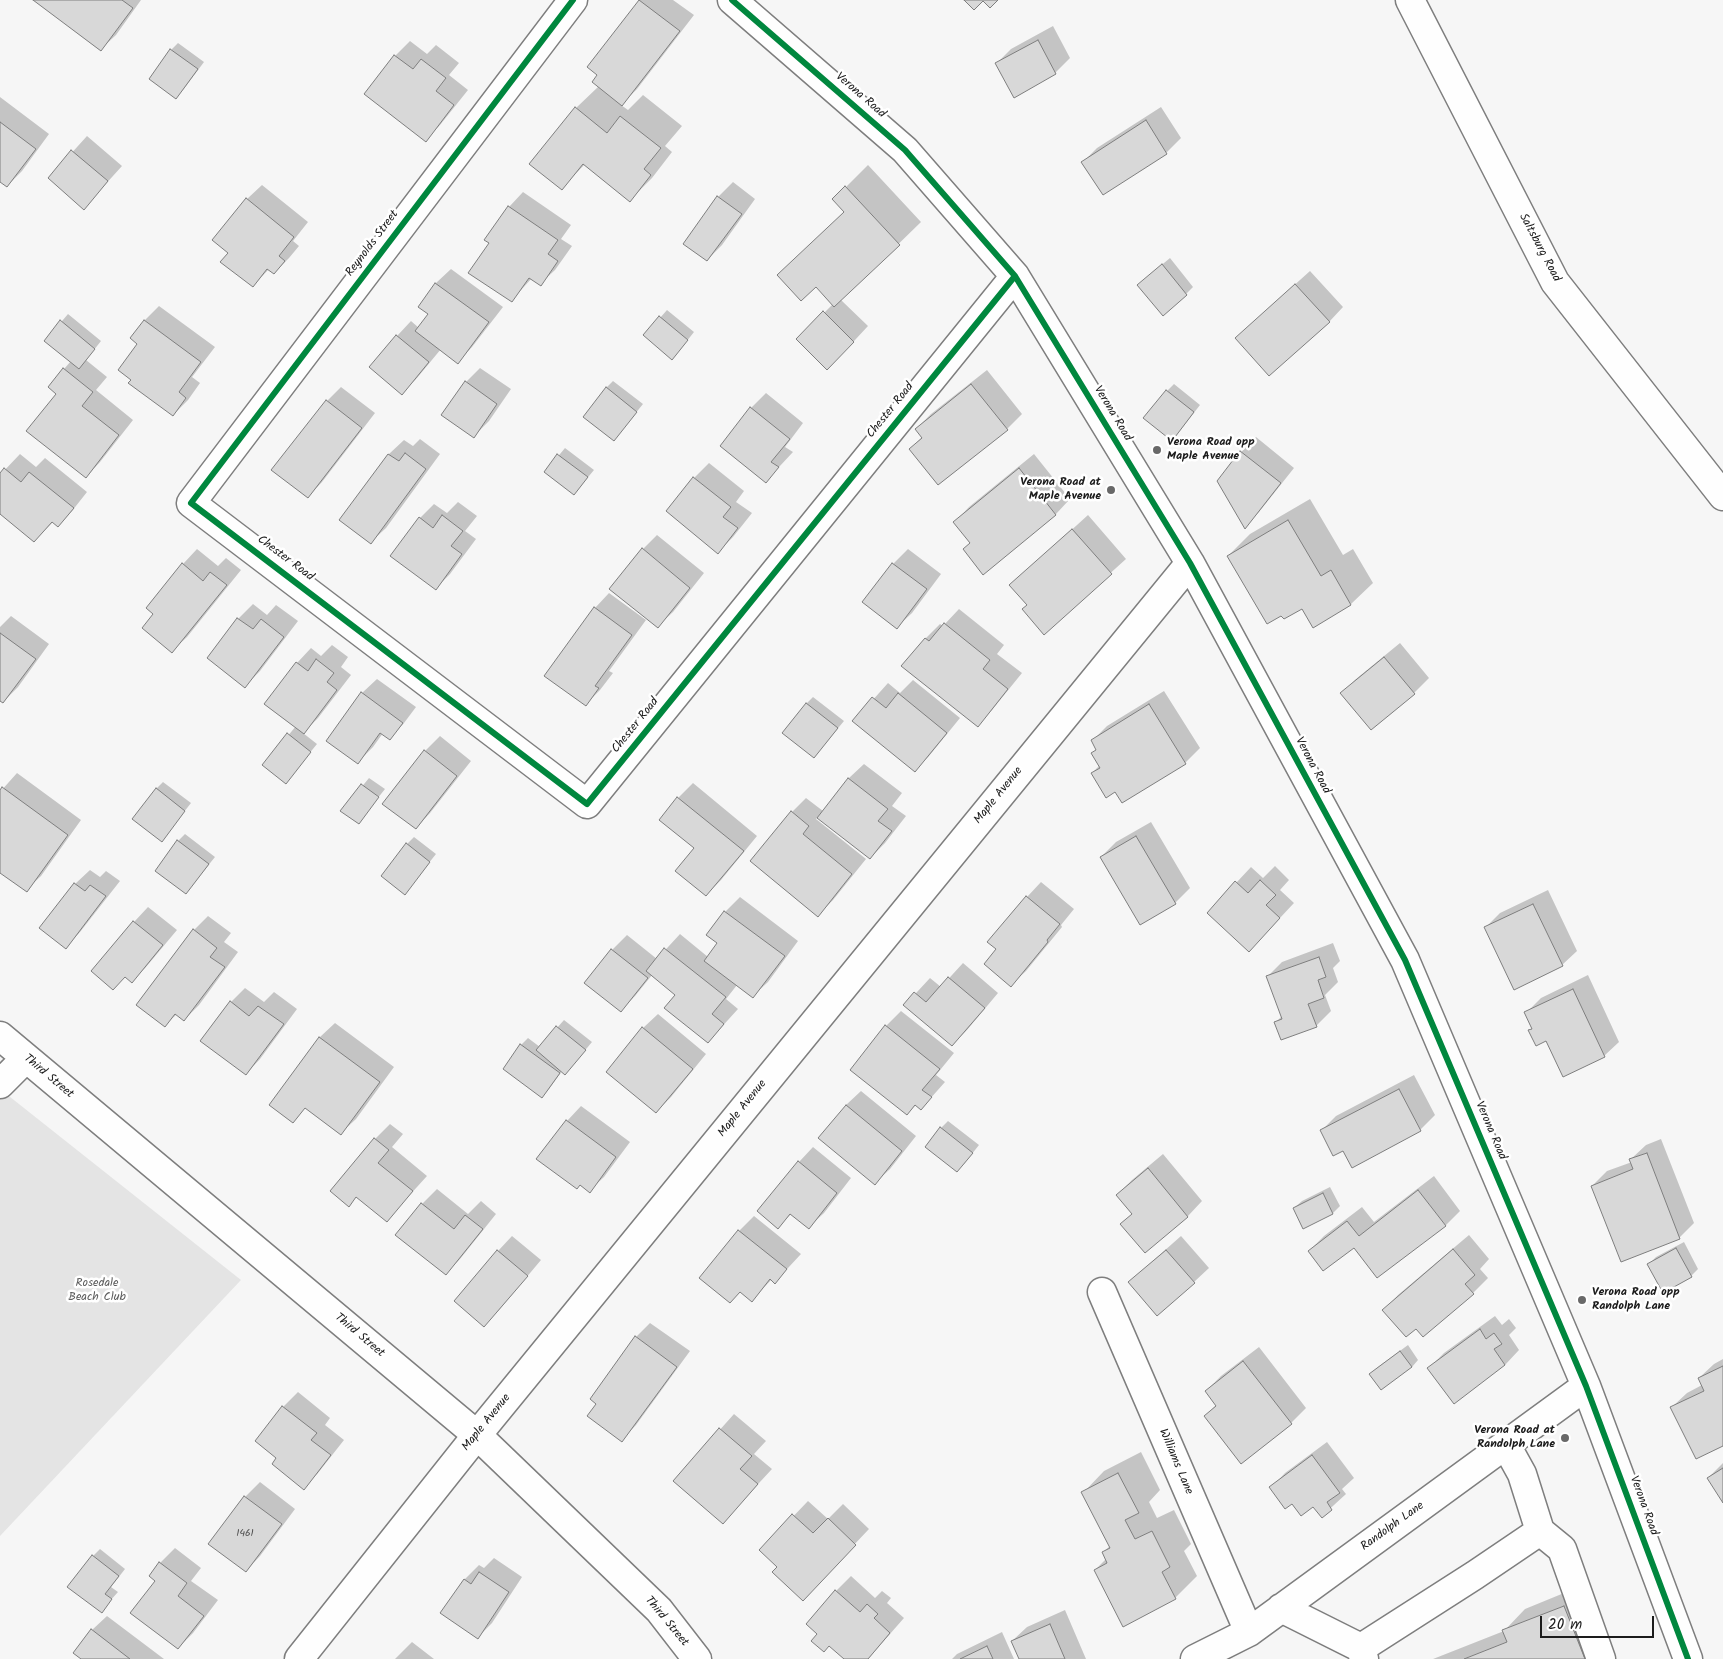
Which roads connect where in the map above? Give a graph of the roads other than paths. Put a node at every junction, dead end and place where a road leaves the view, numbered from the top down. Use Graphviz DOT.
graph roads {
  1 [pos="573,0"];
  2 [pos="732,0"];
  3 [pos="1410,0"];
  4 [pos="1015,276"];
  5 [pos="1723,496"];
  6 [pos="192,503"];
  7 [pos="1190,562"];
  8 [pos="0,1036"];
  9 [pos="26,1058"];
  10 [pos="0,1084"];
  11 [pos="1102,1292"];
  12 [pos="1586,1386"];
  13 [pos="477,1434"];
  14 [pos="1506,1445"];
  15 [pos="1540,1531"];
  16 [pos="1281,1608"];
  17 [pos="1249,1632"];
  18 [pos="1363,1654"];
  19 [pos="299,1659"];
  20 [pos="697,1659"];
  21 [pos="1195,1659"];
  22 [pos="1601,1659"];
  23 [pos="1688,1659"];
  1 -- 6 [label="street, Reynolds Street"];
  2 -- 4 [label="street, Verona Road"];
  3 -- 5 [label="street, Saltsburg Road"];
  4 -- 6 [label="street, Chester Road"];
  4 -- 7 [label="street, Verona Road"];
  7 -- 12 [label="street, Verona Road"];
  7 -- 13 [label="street, Maple Avenue"];
  8 -- 9 [label="street, Third Street"];
  9 -- 10 [label="street"];
  9 -- 13 [label="street, Third Street"];
  11 -- 17 [label="street, Williams Lane"];
  12 -- 14 [label="street, Randolph Lane"];
  12 -- 23 [label="street, Verona Road"];
  13 -- 19 [label="street, Maple Avenue"];
  13 -- 20 [label="street, Third Street"];
  14 -- 15 [label="street"];
  14 -- 16 [label="street, Randolph Lane"];
  15 -- 18 [label="street"];
  15 -- 22 [label="street"];
  16 -- 17 [label="street, Randolph Lane"];
  16 -- 18 [label="street"];
  17 -- 21 [label="street, Randolph Lane"];
}
